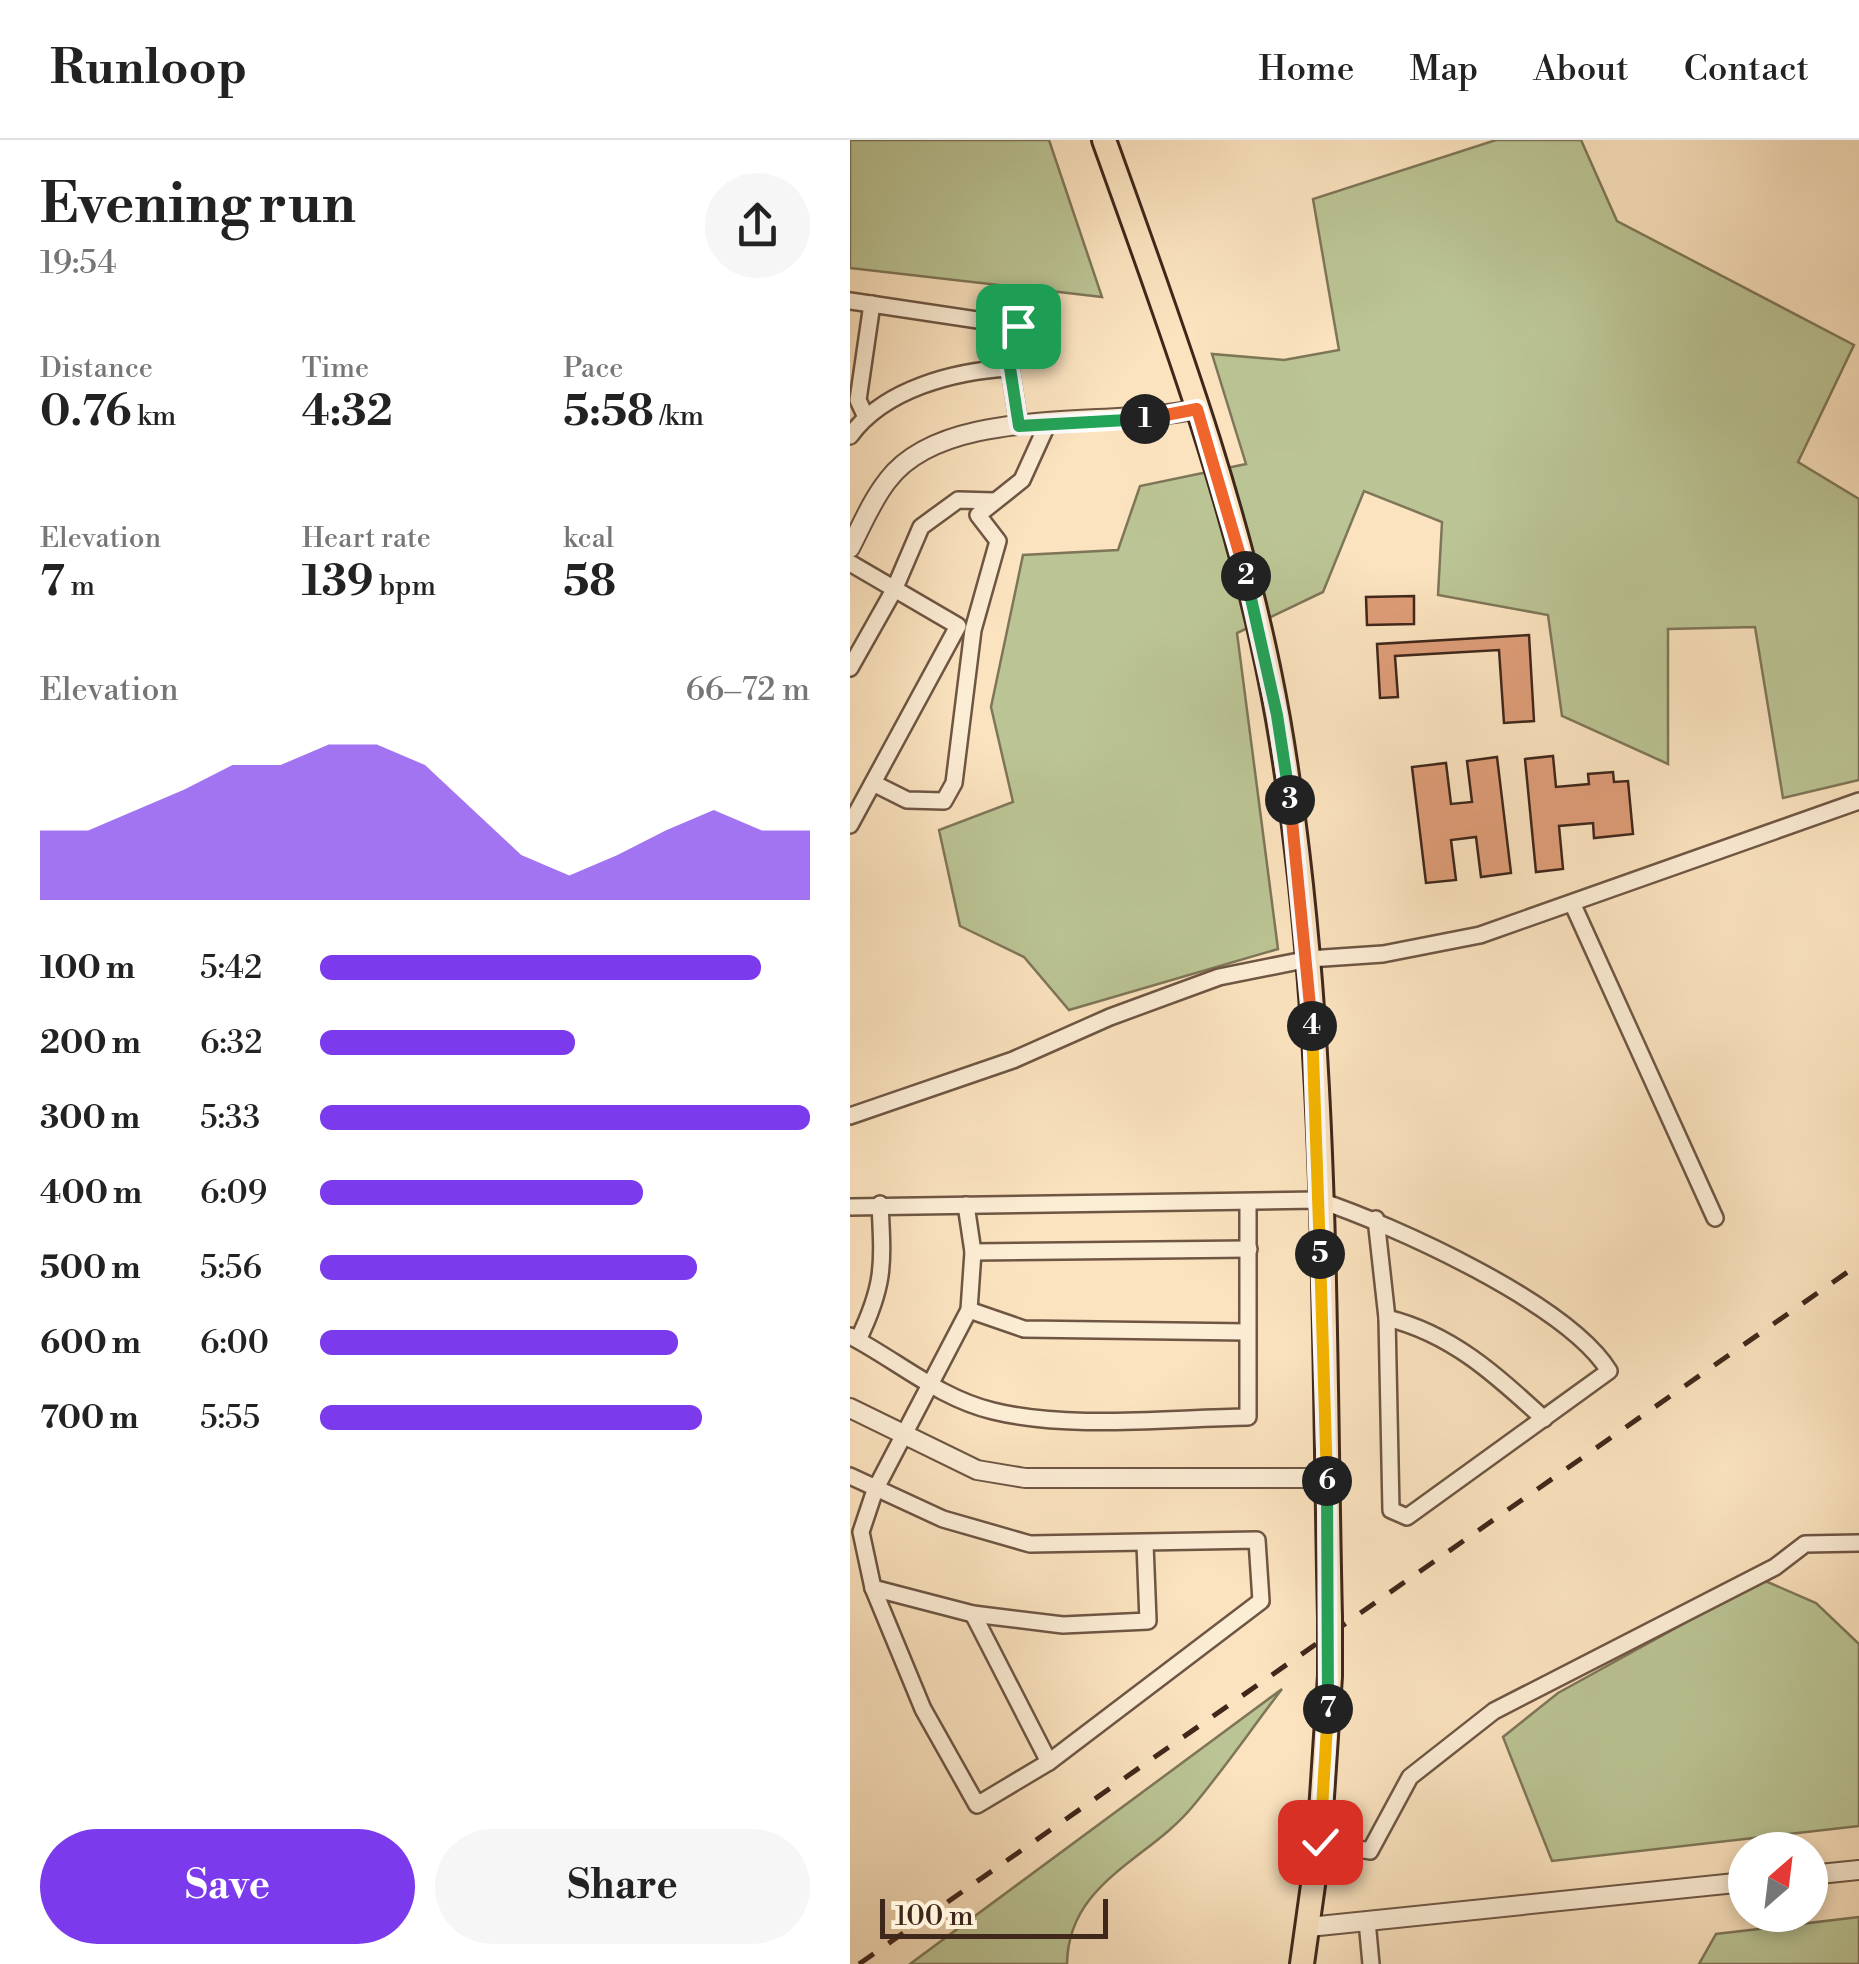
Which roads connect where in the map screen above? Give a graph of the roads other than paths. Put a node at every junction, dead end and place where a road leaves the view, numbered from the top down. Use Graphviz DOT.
graph roads {
  1 [pos="1104,140"];
  2 [pos="850,301"];
  3 [pos="872,304"];
  4 [pos="1010,368"];
  5 [pos="1197,409"];
  6 [pos="865,415"];
  7 [pos="1047,425"];
  8 [pos="1019,426"];
  9 [pos="850,436"];
  10 [pos="994,501"];
  11 [pos="850,548"];
  12 [pos="850,563"];
  13 [pos="894,590"];
  14 [pos="850,668"];
  15 [pos="873,784"];
  16 [pos="1859,800"];
  17 [pos="850,825"];
  18 [pos="1573,905"];
  19 [pos="1309,959"];
  20 [pos="850,1116"];
  21 [pos="1318,1200"];
  22 [pos="1248,1202"];
  23 [pos="880,1204"];
  24 [pos="966,1205"];
  25 [pos="850,1206"];
  26 [pos="1715,1218"];
  27 [pos="1376,1220"];
  28 [pos="1249,1249"];
  29 [pos="973,1252"];
  30 [pos="969,1310"];
  31 [pos="1387,1318"];
  32 [pos="1247,1332"];
  33 [pos="854,1338"];
  34 [pos="932,1387"];
  35 [pos="850,1408"];
  36 [pos="1544,1420"];
  37 [pos="906,1438"];
  38 [pos="850,1476"];
  39 [pos="1326,1478"];
  40 [pos="875,1490"];
  41 [pos="1859,1543"];
  42 [pos="1145,1544"];
  43 [pos="873,1588"];
  44 [pos="973,1614"];
  45 [pos="1049,1762"];
  46 [pos="1320,1842"];
  47 [pos="1859,1870"];
  48 [pos="1828,1873"];
  49 [pos="1728,1884"];
  50 [pos="1367,1921"];
  51 [pos="1310,1927"];
  52 [pos="1302,1964"];
  53 [pos="1371,1964"];
  1 -- 5 [label="main road"];
  2 -- 3 [label="street"];
  3 -- 4 [label="street"];
  3 -- 6 [label="street"];
  4 -- 6 [label="street"];
  4 -- 8 [label="street"];
  5 -- 7 [label="street"];
  5 -- 19 [label="main road"];
  6 -- 9 [label="street"];
  7 -- 8 [label="street"];
  7 -- 10 [label="street"];
  8 -- 11 [label="street"];
  10 -- 13 [label="street"];
  10 -- 15 [label="street"];
  12 -- 13 [label="street"];
  13 -- 14 [label="street"];
  13 -- 15 [label="street"];
  15 -- 17 [label="street"];
  16 -- 18 [label="street"];
  18 -- 19 [label="street"];
  18 -- 26 [label="street"];
  19 -- 20 [label="street"];
  19 -- 21 [label="main road"];
  21 -- 22 [label="street"];
  21 -- 27 [label="street"];
  21 -- 39 [label="main road"];
  22 -- 24 [label="street"];
  22 -- 28 [label="street"];
  23 -- 24 [label="street"];
  23 -- 25 [label="street"];
  23 -- 33 [label="street"];
  24 -- 29 [label="street"];
  27 -- 31 [label="street"];
  27 -- 36 [label="street"];
  28 -- 29 [label="street"];
  28 -- 32 [label="street"];
  29 -- 30 [label="street"];
  30 -- 32 [label="street"];
  30 -- 34 [label="street"];
  31 -- 36 [label="street"];
  31 -- 36 [label="street"];
  32 -- 34 [label="street"];
  33 -- 34 [label="street"];
  34 -- 37 [label="street"];
  35 -- 37 [label="street"];
  37 -- 39 [label="street"];
  37 -- 40 [label="street"];
  38 -- 40 [label="street"];
  39 -- 46 [label="main road, bridge"];
  40 -- 42 [label="street"];
  40 -- 43 [label="street"];
  41 -- 46 [label="street"];
  42 -- 44 [label="street"];
  42 -- 45 [label="street"];
  43 -- 44 [label="street"];
  43 -- 45 [label="street"];
  44 -- 45 [label="street"];
  46 -- 51 [label="main road"];
  47 -- 48 [label="street"];
  49 -- 50 [label="street"];
  50 -- 51 [label="street"];
  50 -- 53 [label="street"];
  51 -- 52 [label="main road"];
}
